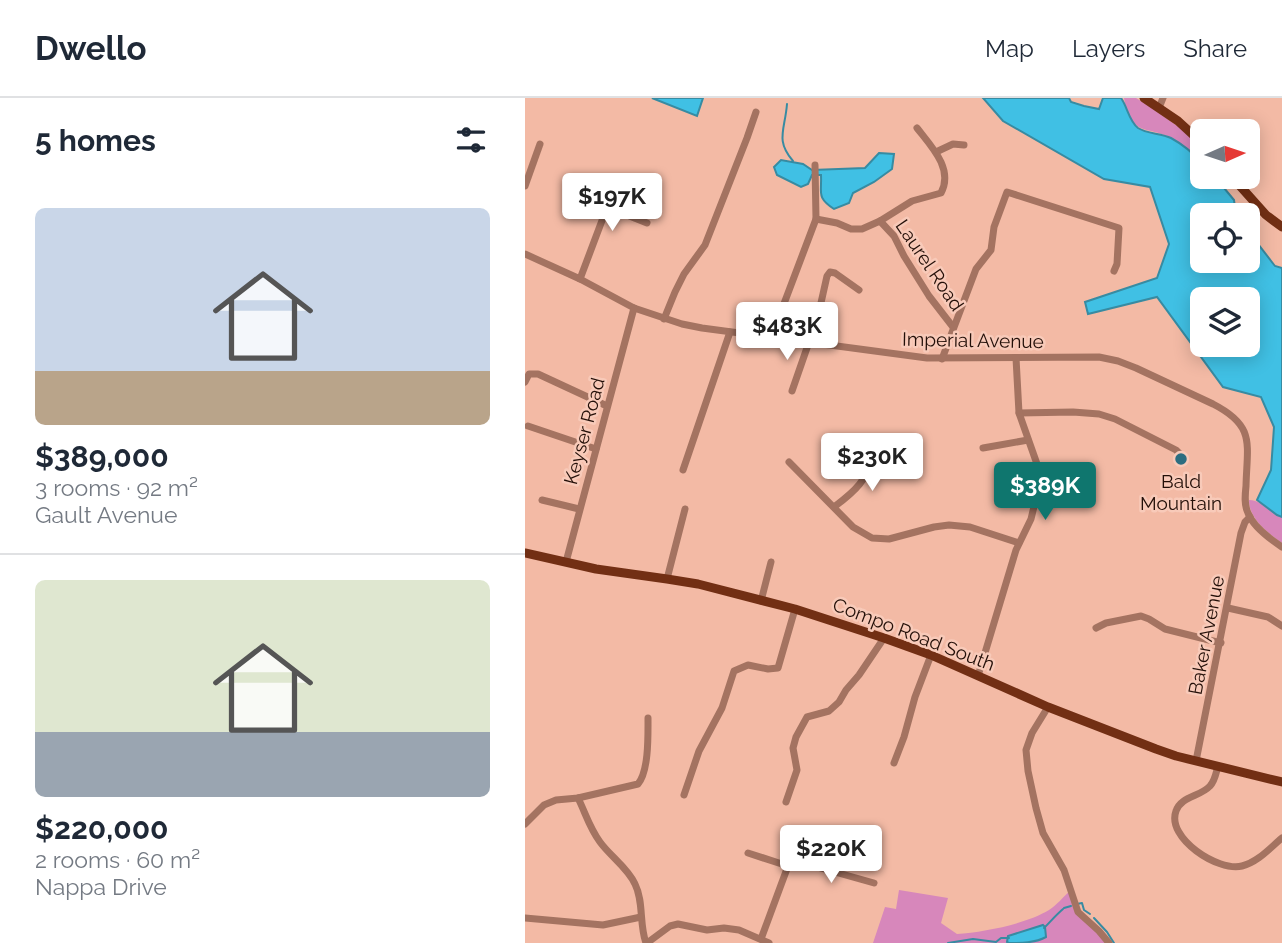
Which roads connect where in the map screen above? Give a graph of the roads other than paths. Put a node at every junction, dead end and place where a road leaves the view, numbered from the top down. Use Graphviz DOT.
graph roads {
  1 [pos="1144,98"];
  2 [pos="1163,98"];
  3 [pos="1159,108"];
  4 [pos="756,112"];
  5 [pos="917,128"];
  6 [pos="1190,132"];
  7 [pos="540,144"];
  8 [pos="964,145"];
  9 [pos="936,152"];
  10 [pos="815,166"];
  11 [pos="618,178"];
  12 [pos="525,186"];
  13 [pos="1243,189"];
  14 [pos="607,207"];
  15 [pos="816,219"];
  16 [pos="880,221"];
  17 [pos="647,223"];
  18 [pos="1282,227"];
  19 [pos="525,254"];
  20 [pos="1114,271"];
  21 [pos="580,279"];
  22 [pos="859,290"];
  23 [pos="634,308"];
  24 [pos="664,319"];
  25 [pos="953,327"];
  26 [pos="730,332"];
  27 [pos="771,338"];
  28 [pos="810,343"];
  29 [pos="1016,358"];
  30 [pos="942,359"];
  31 [pos="525,382"];
  32 [pos="792,391"];
  33 [pos="607,406"];
  34 [pos="1019,414"];
  35 [pos="528,426"];
  36 [pos="1028,440"];
  37 [pos="983,448"];
  38 [pos="596,449"];
  39 [pos="876,454"];
  40 [pos="1185,459"];
  41 [pos="789,462"];
  42 [pos="683,470"];
  43 [pos="542,500"];
  44 [pos="834,507"];
  45 [pos="579,509"];
  46 [pos="685,509"];
  47 [pos="1250,517"];
  48 [pos="1019,542"];
  49 [pos="1282,547"];
  50 [pos="525,553"];
  51 [pos="566,562"];
  52 [pos="771,562"];
  53 [pos="667,579"];
  54 [pos="761,601"];
  55 [pos="1228,608"];
  56 [pos="795,610"];
  57 [pos="1282,626"];
  58 [pos="1096,628"];
  59 [pos="884,638"];
  60 [pos="1221,643"];
  61 [pos="931,655"];
  62 [pos="978,676"];
  63 [pos="1048,707"];
  64 [pos="648,718"];
  65 [pos="1196,761"];
  66 [pos="894,762"];
  67 [pos="1218,766"];
  68 [pos="1282,782"];
  69 [pos="684,794"];
  70 [pos="578,798"];
  71 [pos="786,802"];
  72 [pos="525,823"];
  73 [pos="1282,838"];
  74 [pos="748,853"];
  75 [pos="788,866"];
  76 [pos="874,883"];
  77 [pos="641,917"];
  78 [pos="525,918"];
  79 [pos="761,939"];
  80 [pos="647,943"];
  81 [pos="769,943"];
  82 [pos="1109,943"];
  1 -- 3 [label="main road"];
  2 -- 3 [label="street"];
  3 -- 6 [label="main road"];
  4 -- 24 [label="street"];
  5 -- 9 [label="street"];
  7 -- 12 [label="street"];
  8 -- 9 [label="street"];
  9 -- 16 [label="street"];
  10 -- 15 [label="street"];
  11 -- 14 [label="street"];
  13 -- 18 [label="main road"];
  14 -- 17 [label="street"];
  14 -- 21 [label="street"];
  15 -- 16 [label="street"];
  15 -- 27 [label="street"];
  16 -- 25 [label="street, Laurel Road"];
  19 -- 21 [label="street, Imperial Avenue"];
  20 -- 25 [label="street"];
  21 -- 23 [label="street, Imperial Avenue"];
  22 -- 28 [label="street"];
  23 -- 24 [label="street, Imperial Avenue"];
  23 -- 33 [label="street, Keyser Road"];
  24 -- 26 [label="street, Imperial Avenue"];
  25 -- 30 [label="street"];
  26 -- 27 [label="street, Imperial Avenue"];
  26 -- 42 [label="street"];
  27 -- 28 [label="street, Imperial Avenue"];
  28 -- 30 [label="street, Imperial Avenue"];
  28 -- 32 [label="street"];
  29 -- 30 [label="street, Imperial Avenue"];
  29 -- 34 [label="street"];
  29 -- 47 [label="street, Imperial Avenue"];
  31 -- 33 [label="street"];
  33 -- 38 [label="street, Keyser Road"];
  34 -- 36 [label="street"];
  34 -- 40 [label="street"];
  35 -- 38 [label="street"];
  36 -- 37 [label="street"];
  36 -- 48 [label="street"];
  38 -- 45 [label="street, Keyser Road"];
  39 -- 44 [label="street"];
  41 -- 44 [label="street"];
  43 -- 45 [label="street"];
  44 -- 48 [label="street"];
  45 -- 51 [label="street, Keyser Road"];
  46 -- 53 [label="street"];
  47 -- 49 [label="street"];
  47 -- 55 [label="street, Baker Avenue"];
  48 -- 62 [label="street"];
  50 -- 51 [label="main road, Compo Road South"];
  51 -- 53 [label="main road, Compo Road South"];
  52 -- 54 [label="street"];
  53 -- 54 [label="main road, Compo Road South"];
  54 -- 56 [label="main road, Compo Road South"];
  55 -- 57 [label="street"];
  55 -- 60 [label="street, Baker Avenue"];
  56 -- 59 [label="main road, Compo Road South"];
  56 -- 69 [label="street"];
  58 -- 60 [label="street"];
  59 -- 61 [label="main road, Compo Road South"];
  59 -- 71 [label="street"];
  60 -- 65 [label="street, Baker Avenue"];
  61 -- 62 [label="main road, Compo Road South"];
  61 -- 66 [label="street"];
  62 -- 63 [label="main road, Compo Road South"];
  63 -- 65 [label="main road, Compo Road South"];
  63 -- 82 [label="street"];
  64 -- 70 [label="street"];
  65 -- 67 [label="main road, Compo Road South"];
  67 -- 68 [label="main road, Compo Road South"];
  67 -- 73 [label="street"];
  70 -- 72 [label="street"];
  70 -- 77 [label="street"];
  74 -- 75 [label="street"];
  75 -- 76 [label="street"];
  75 -- 79 [label="street"];
  77 -- 78 [label="street"];
  77 -- 80 [label="street"];
  79 -- 80 [label="street"];
  79 -- 81 [label="street"];
}
